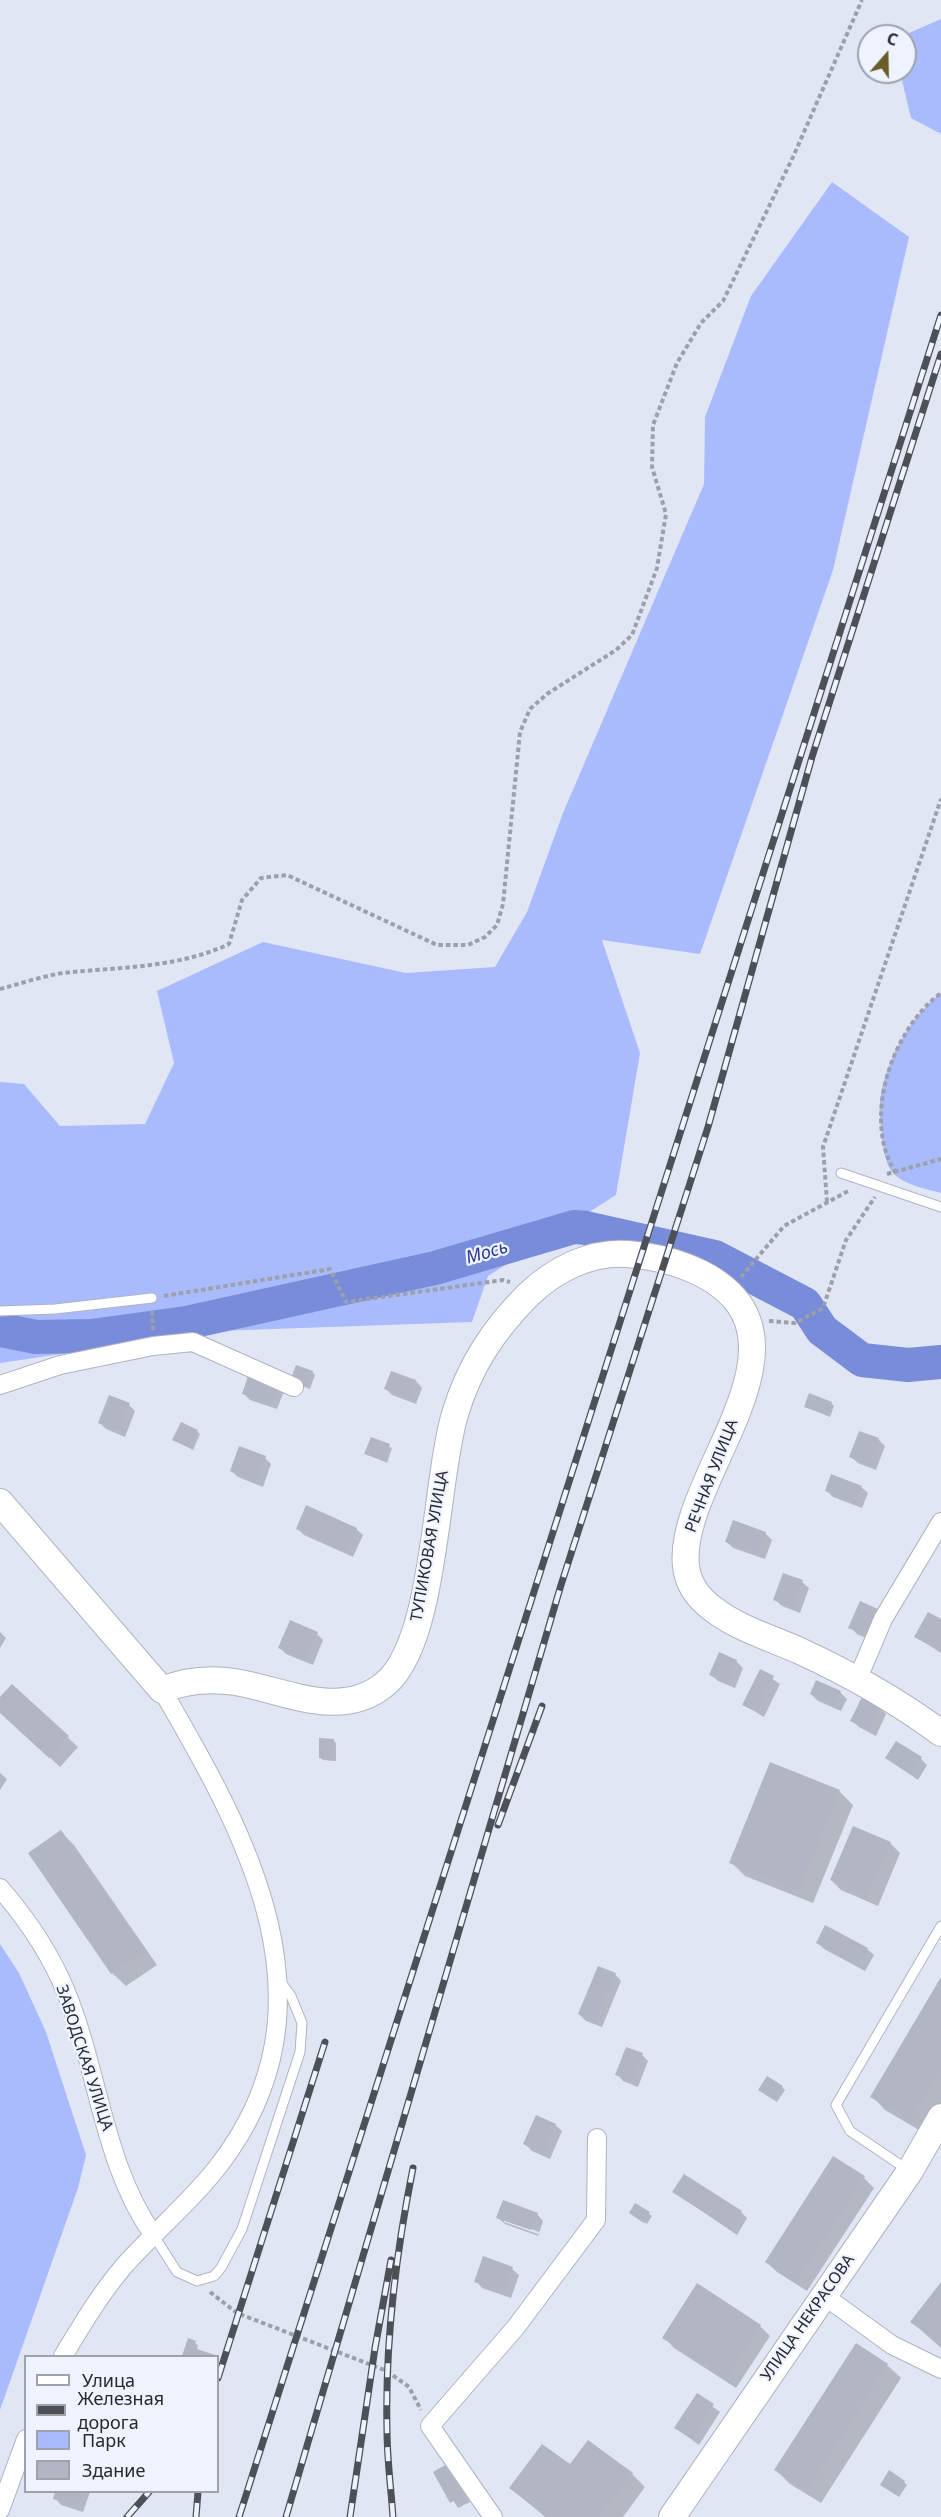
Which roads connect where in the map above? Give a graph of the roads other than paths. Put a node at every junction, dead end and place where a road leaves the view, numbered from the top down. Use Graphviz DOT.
graph roads {
  1 [pos="841,1173"];
  2 [pos="941,1207"];
  3 [pos="620,1254"];
  4 [pos="152,1298"];
  5 [pos="0,1311"];
  6 [pos="0,1385"];
  7 [pos="294,1387"];
  8 [pos="0,1502"];
  9 [pos="941,1522"];
  10 [pos="858,1678"];
  11 [pos="162,1690"];
  12 [pos="941,1733"];
  13 [pos="0,1888"];
  14 [pos="941,1926"];
  15 [pos="276,1977"];
  16 [pos="941,2117"];
  17 [pos="597,2138"];
  18 [pos="910,2171"];
  19 [pos="154,2236"];
  20 [pos="823,2295"];
  21 [pos="64,2355"];
  22 [pos="941,2369"];
  23 [pos="24,2444"];
  24 [pos="0,2510"];
  25 [pos="493,2517"];
  26 [pos="672,2517"];
  1 -- 2 [label="lane"];
  3 -- 10 [label="street, РЕЧНАЯ УЛИЦА"];
  3 -- 11 [label="street, ТУПИКОВАЯ УЛИЦА"];
  4 -- 5 [label="lane"];
  6 -- 7 [label="street"];
  8 -- 11 [label="street"];
  9 -- 10 [label="street"];
  10 -- 12 [label="street, РЕЧНАЯ УЛИЦА"];
  11 -- 15 [label="street"];
  13 -- 19 [label="street, ЗАВОДСКАЯ УЛИЦА"];
  14 -- 18 [label="lane"];
  15 -- 19 [label="street"];
  15 -- 19 [label="lane"];
  16 -- 18 [label="street, УЛИЦА НЕКРАСОВА"];
  17 -- 25 [label="street"];
  18 -- 20 [label="street, УЛИЦА НЕКРАСОВА"];
  19 -- 21 [label="street"];
  20 -- 22 [label="street"];
  20 -- 26 [label="street, УЛИЦА НЕКРАСОВА"];
  23 -- 24 [label="street"];
}
